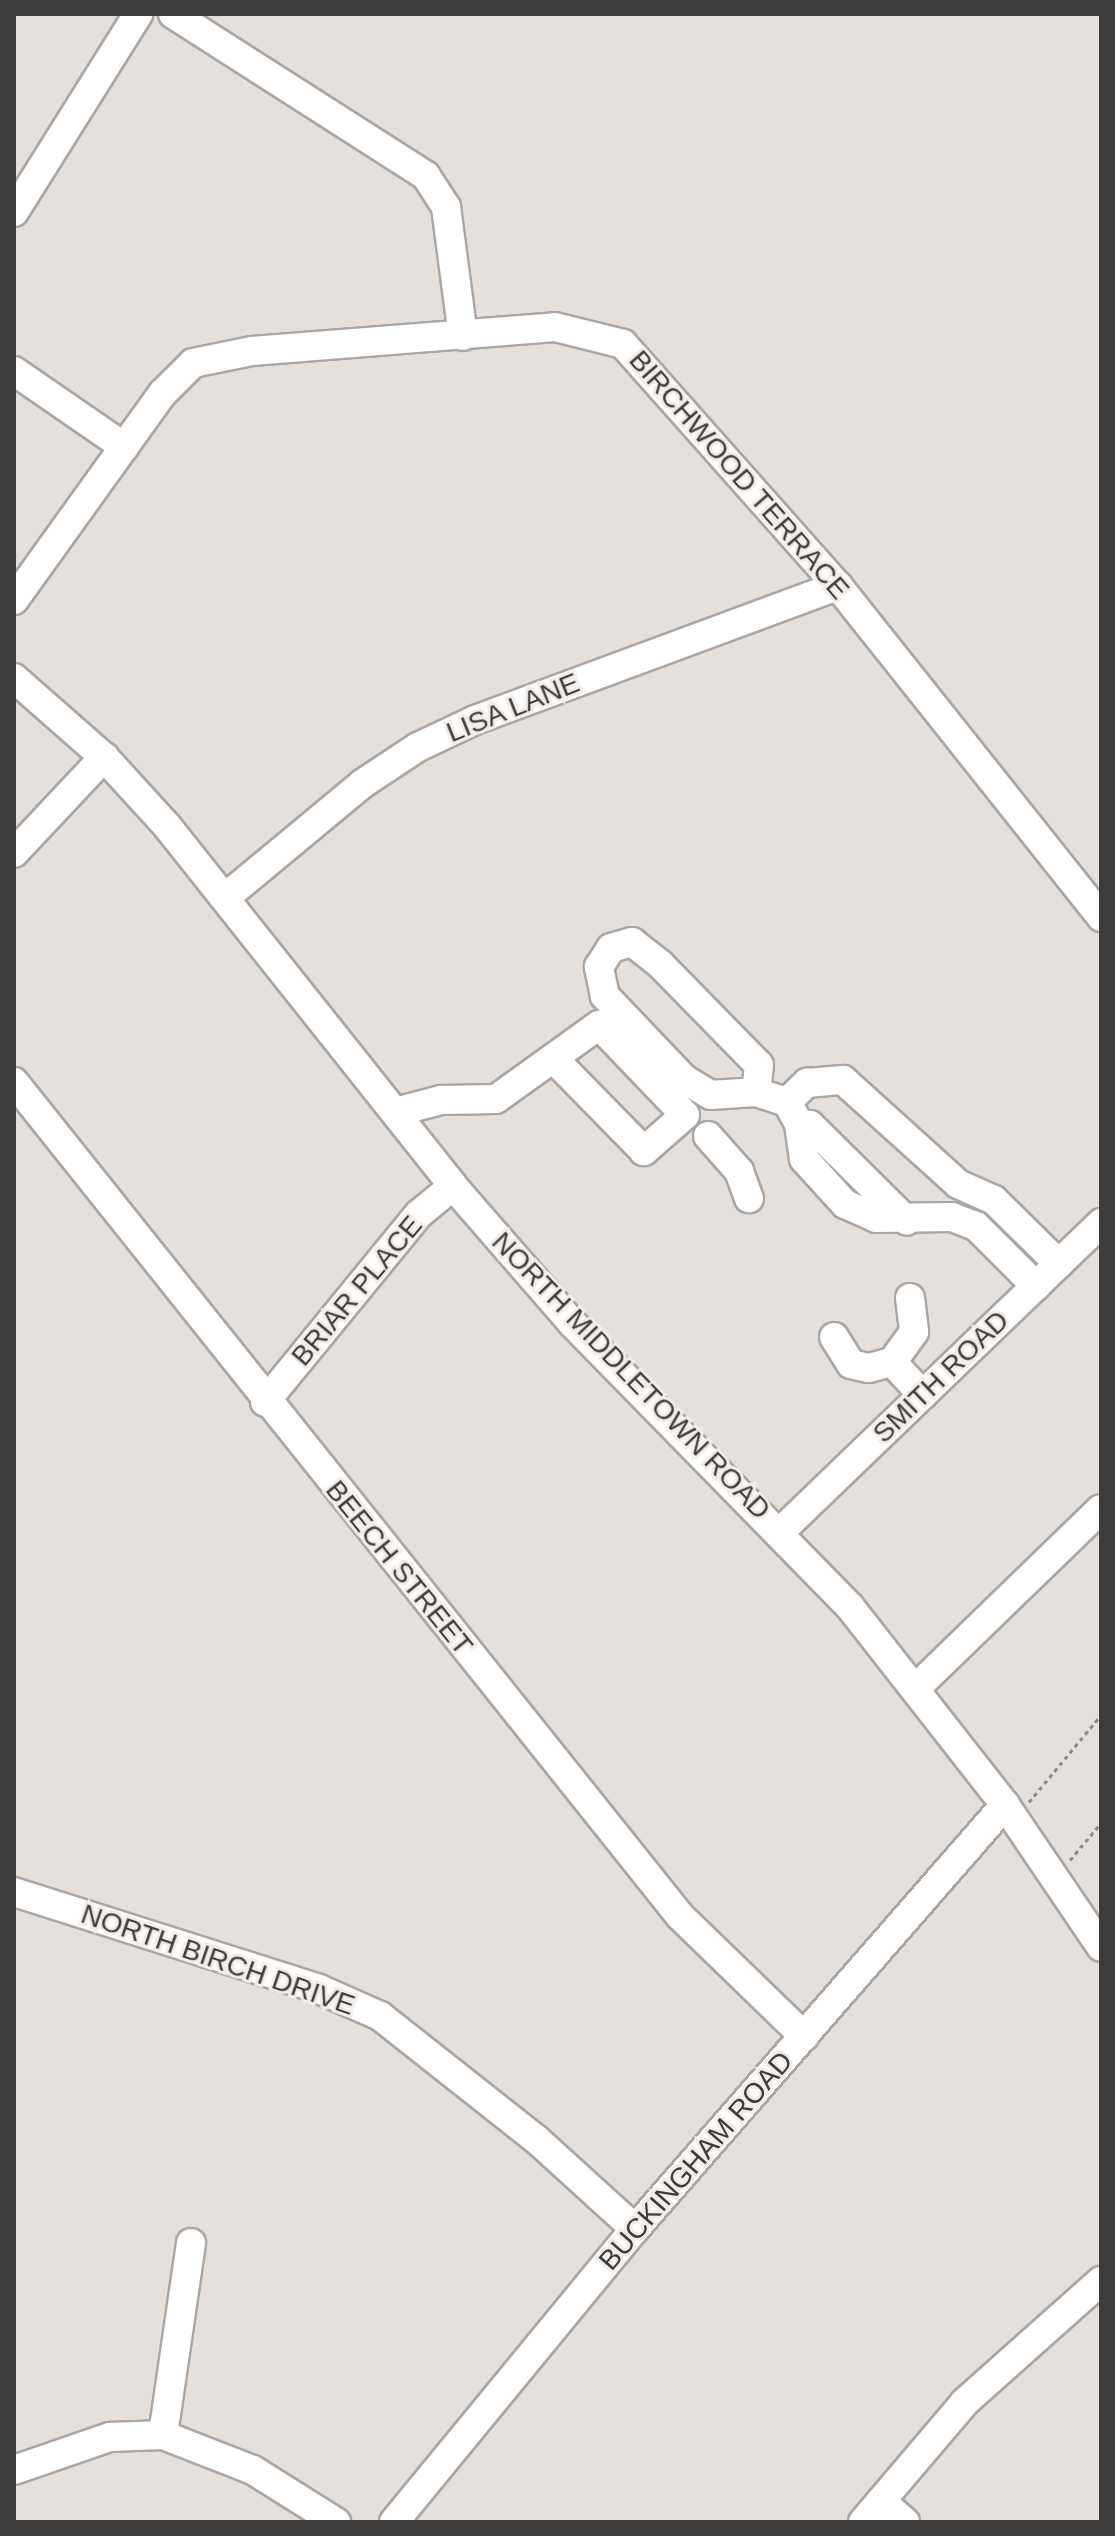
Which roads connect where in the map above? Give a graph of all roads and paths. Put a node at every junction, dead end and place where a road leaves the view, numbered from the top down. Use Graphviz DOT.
graph roads {
  1 [pos="138,14"];
  2 [pos="173,14"];
  3 [pos="14,212"];
  4 [pos="463,336"];
  5 [pos="14,371"];
  6 [pos="124,447"];
  7 [pos="838,586"];
  8 [pos="14,600"];
  9 [pos="14,678"];
  10 [pos="104,757"];
  11 [pos="14,853"];
  12 [pos="226,897"];
  13 [pos="1101,917"];
  14 [pos="555,1060"];
  15 [pos="649,1073"];
  16 [pos="684,1079"];
  17 [pos="14,1082"];
  18 [pos="756,1092"];
  19 [pos="395,1112"];
  20 [pos="793,1113"];
  21 [pos="697,1128"];
  22 [pos="958,1184"];
  23 [pos="453,1186"];
  24 [pos="749,1198"];
  25 [pos="952,1217"];
  26 [pos="1101,1223"];
  27 [pos="1059,1264"];
  28 [pos="1036,1286"];
  29 [pos="910,1298"];
  30 [pos="834,1337"];
  31 [pos="892,1362"];
  32 [pos="923,1395"];
  33 [pos="265,1402"];
  34 [pos="1101,1509"];
  35 [pos="780,1532"];
  36 [pos="916,1688"];
  37 [pos="1101,1715"];
  38 [pos="1017,1804"];
  39 [pos="1101,1823"];
  40 [pos="1070,1860"];
  41 [pos="14,1892"];
  42 [pos="1097,1931"];
  43 [pos="804,2036"];
  44 [pos="635,2229"];
  45 [pos="191,2243"];
  46 [pos="1101,2281"];
  47 [pos="163,2435"];
  48 [pos="14,2470"];
  49 [pos="872,2512"];
  50 [pos="336,2522"];
  51 [pos="394,2522"];
  52 [pos="905,2522"];
  1 -- 3 [label="street"];
  2 -- 4 [label="street"];
  4 -- 6 [label="street, BIRCHWOOD TERRACE"];
  4 -- 7 [label="street, BIRCHWOOD TERRACE"];
  5 -- 6 [label="street"];
  6 -- 8 [label="street, BIRCHWOOD TERRACE"];
  7 -- 12 [label="street, LISA LANE"];
  7 -- 13 [label="street, BIRCHWOOD TERRACE"];
  9 -- 10 [label="street, NORTH MIDDLETOWN ROAD"];
  10 -- 11 [label="street"];
  10 -- 12 [label="street, NORTH MIDDLETOWN ROAD"];
  12 -- 19 [label="street, NORTH MIDDLETOWN ROAD"];
  14 -- 15 [label="street"];
  14 -- 19 [label="street"];
  14 -- 21 [label="street"];
  15 -- 16 [label="street"];
  15 -- 21 [label="street"];
  16 -- 18 [label="street"];
  16 -- 18 [label="street"];
  17 -- 33 [label="street, BEECH STREET"];
  18 -- 20 [label="street"];
  19 -- 23 [label="street, NORTH MIDDLETOWN ROAD"];
  20 -- 22 [label="street"];
  20 -- 25 [label="street"];
  21 -- 24 [label="street"];
  22 -- 25 [label="street"];
  22 -- 27 [label="street"];
  23 -- 33 [label="street, BRIAR PLACE"];
  23 -- 35 [label="street, NORTH MIDDLETOWN ROAD"];
  25 -- 28 [label="street"];
  26 -- 27 [label="street, SMITH ROAD"];
  27 -- 28 [label="street, SMITH ROAD"];
  28 -- 32 [label="street, SMITH ROAD"];
  29 -- 31 [label="street"];
  30 -- 31 [label="street"];
  31 -- 32 [label="street"];
  32 -- 35 [label="street, SMITH ROAD"];
  33 -- 43 [label="street, BEECH STREET"];
  34 -- 36 [label="street"];
  35 -- 36 [label="street, NORTH MIDDLETOWN ROAD"];
  36 -- 38 [label="street, NORTH MIDDLETOWN ROAD"];
  37 -- 38 [label="path"];
  38 -- 42 [label="street, NORTH MIDDLETOWN ROAD"];
  38 -- 43 [label="street, BUCKINGHAM ROAD"];
  39 -- 40 [label="path"];
  41 -- 44 [label="street, NORTH BIRCH DRIVE"];
  43 -- 44 [label="street, BUCKINGHAM ROAD"];
  44 -- 51 [label="street, BUCKINGHAM ROAD"];
  45 -- 47 [label="street"];
  46 -- 49 [label="street"];
  47 -- 48 [label="street"];
  47 -- 50 [label="street"];
  49 -- 52 [label="street"];
}
